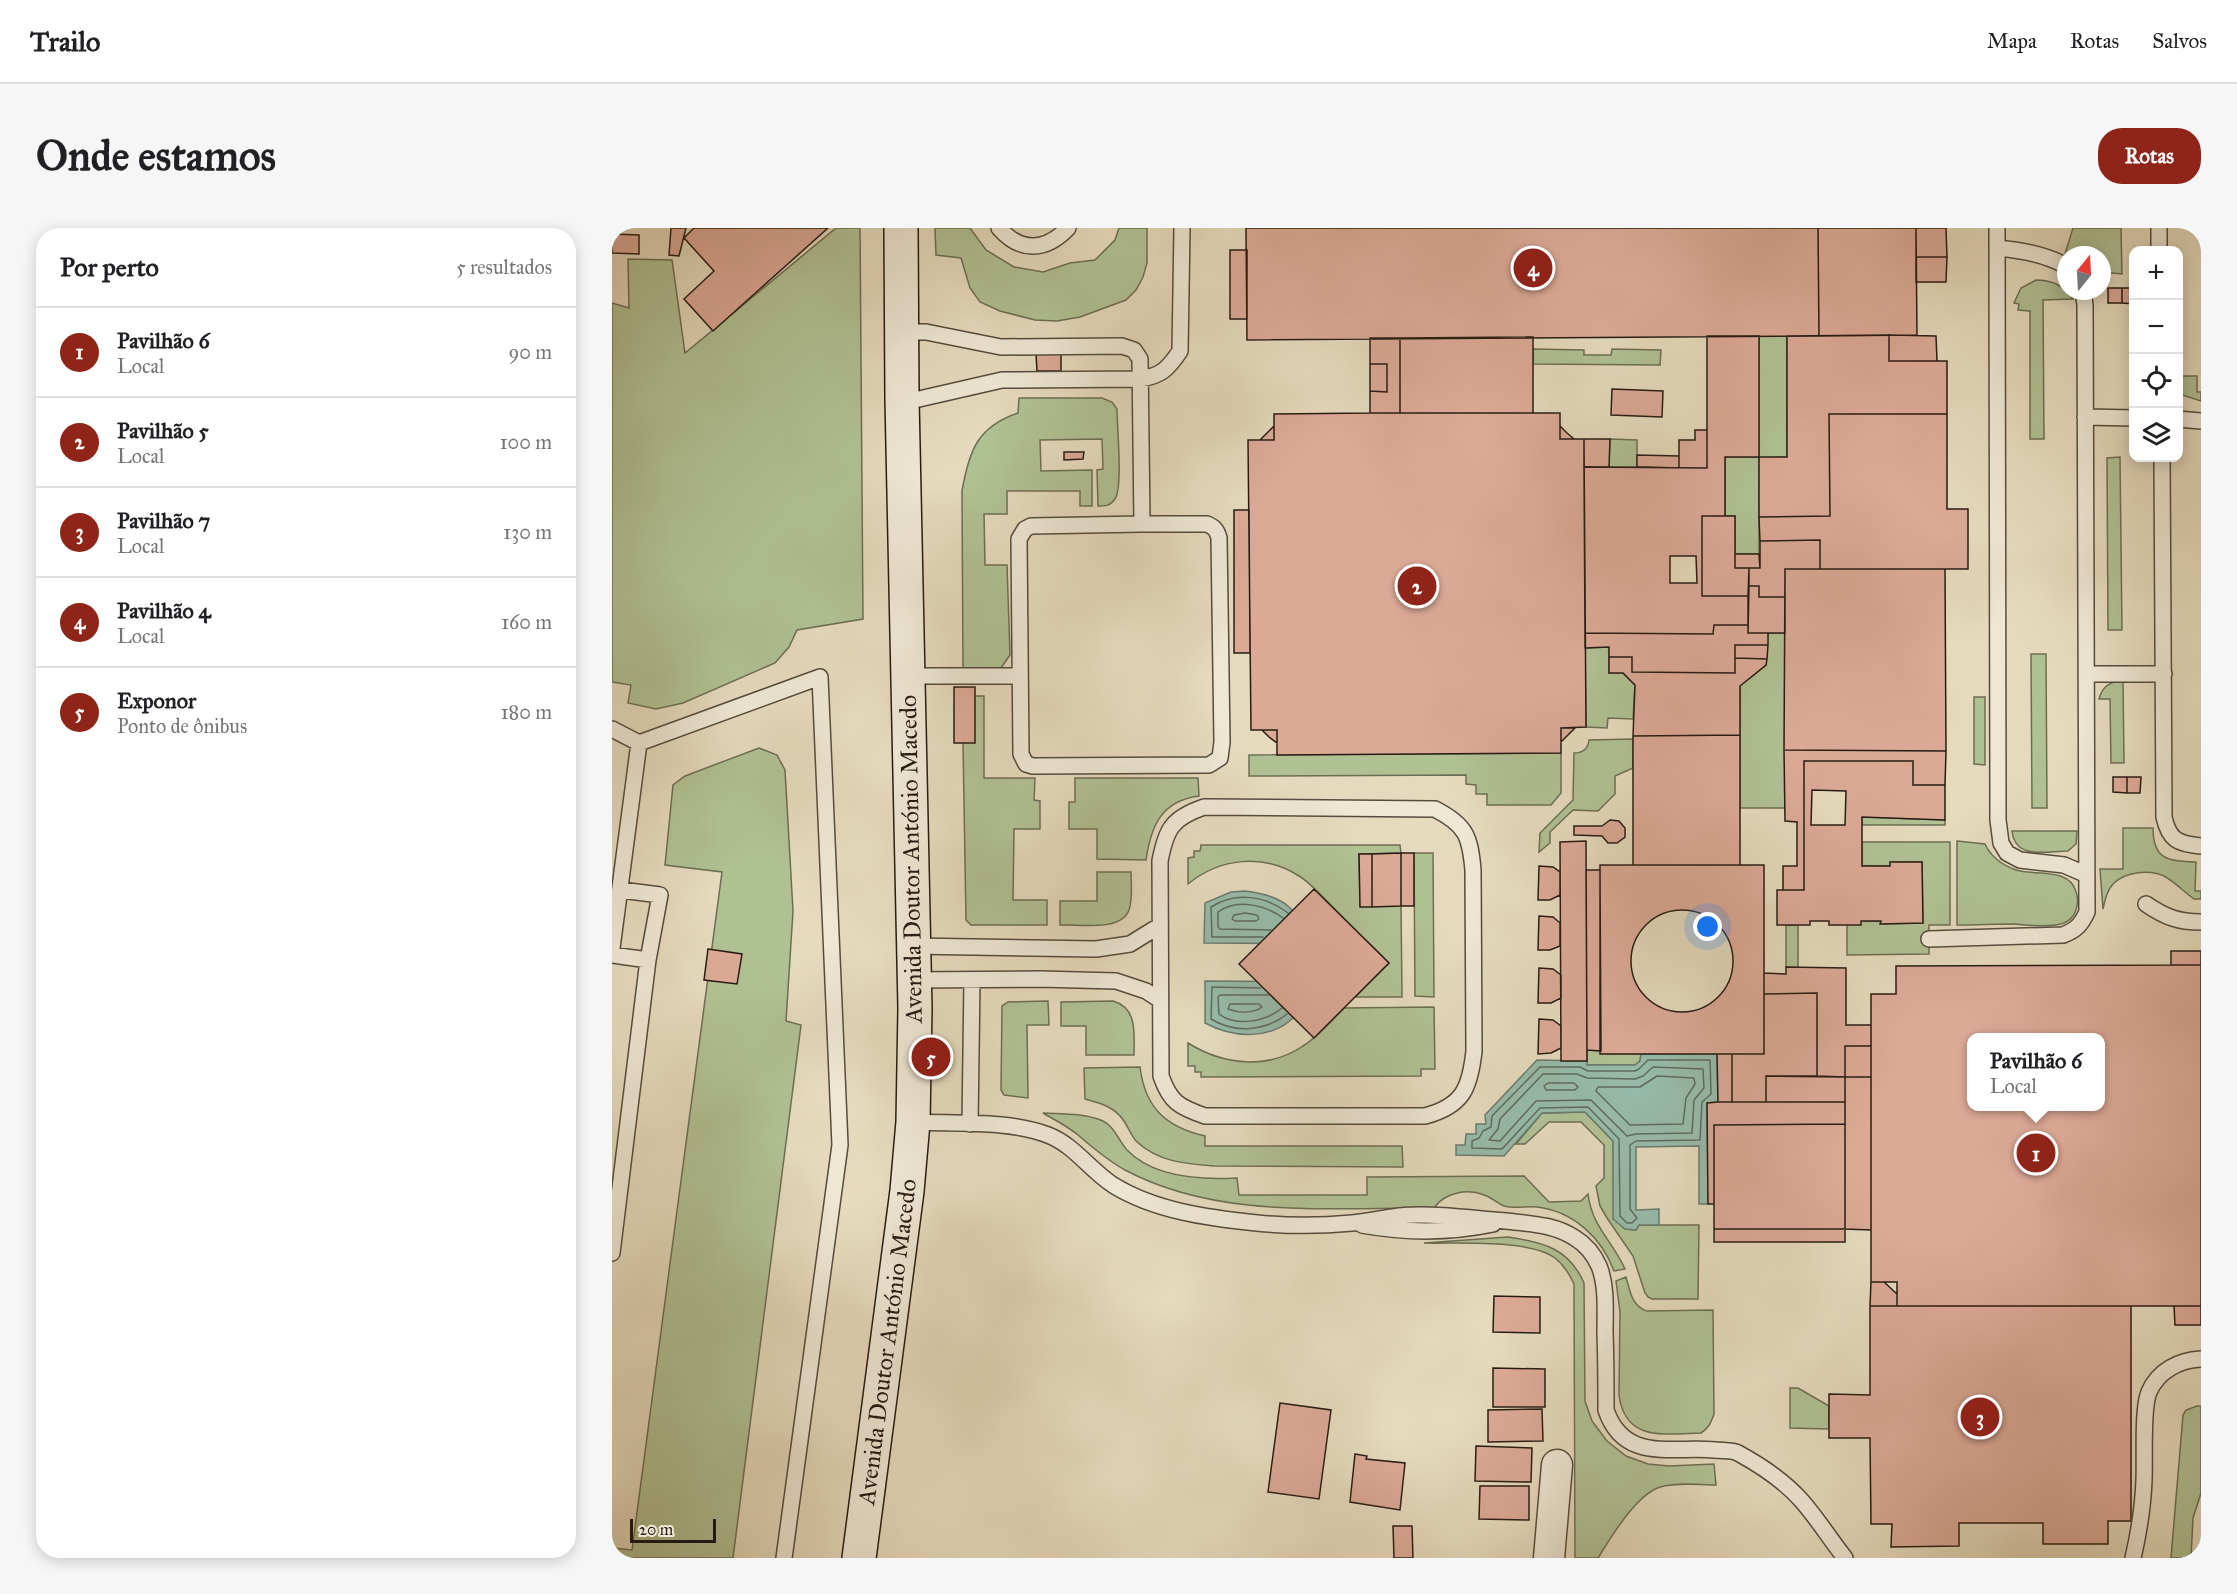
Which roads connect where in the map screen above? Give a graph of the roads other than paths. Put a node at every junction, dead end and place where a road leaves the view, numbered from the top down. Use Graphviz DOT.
graph roads {
  1 [pos="902,228"];
  2 [pos="999,228"];
  3 [pos="1068,228"];
  4 [pos="1182,228"];
  5 [pos="1997,228"];
  6 [pos="2159,228"];
  7 [pos="2159,246"];
  8 [pos="1997,248"];
  9 [pos="2057,261"];
  10 [pos="2084,300"];
  11 [pos="902,332"];
  12 [pos="1140,379"];
  13 [pos="902,399"];
  14 [pos="2085,417"];
  15 [pos="2129,418"];
  16 [pos="2183,419"];
  17 [pos="2201,421"];
  18 [pos="2162,462"];
  19 [pos="1142,524"];
  20 [pos="2087,674"];
  21 [pos="2164,674"];
  22 [pos="908,676"];
  23 [pos="1020,676"];
  24 [pos="612,729"];
  25 [pos="639,743"];
  26 [pos="2201,846"];
  27 [pos="2087,874"];
  28 [pos="621,891"];
  29 [pos="2146,904"];
  30 [pos="2201,922"];
  31 [pos="1160,927"];
  32 [pos="1929,939"];
  33 [pos="913,946"];
  34 [pos="612,948"];
  35 [pos="612,955"];
  36 [pos="648,960"];
  37 [pos="913,980"];
  38 [pos="972,980"];
  39 [pos="1160,1000"];
  40 [pos="914,1122"];
  41 [pos="970,1124"];
  42 [pos="612,1253"];
  43 [pos="2201,1359"];
  44 [pos="1557,1465"];
  45 [pos="1841,1556"];
  46 [pos="784,1558"];
  47 [pos="859,1558"];
  48 [pos="1549,1558"];
  49 [pos="2133,1558"];
  1 -- 11 [label="main road, Avenida Doutor António Macedo"];
  2 -- 3 [label="lane"];
  4 -- 12 [label="lane"];
  5 -- 8 [label="lane"];
  6 -- 7 [label="lane"];
  8 -- 9 [label="lane"];
  8 -- 27 [label="lane"];
  10 -- 14 [label="lane"];
  11 -- 12 [label="lane"];
  11 -- 13 [label="main road, Avenida Doutor António Macedo"];
  12 -- 13 [label="lane"];
  12 -- 19 [label="lane"];
  13 -- 22 [label="main road, Avenida Doutor António Macedo"];
  14 -- 15 [label="lane"];
  14 -- 20 [label="lane"];
  16 -- 17 [label="lane"];
  18 -- 21 [label="lane"];
  19 -- 23 [label="lane"];
  19 -- 23 [label="lane"];
  20 -- 21 [label="lane"];
  20 -- 27 [label="lane"];
  21 -- 26 [label="lane"];
  22 -- 23 [label="lane"];
  22 -- 33 [label="main road, Avenida Doutor António Macedo"];
  24 -- 25 [label="lane"];
  25 -- 28 [label="lane"];
  25 -- 46 [label="lane"];
  27 -- 32 [label="lane"];
  28 -- 34 [label="lane"];
  28 -- 36 [label="lane"];
  29 -- 30 [label="lane"];
  31 -- 33 [label="lane"];
  31 -- 39 [label="lane"];
  31 -- 39 [label="lane"];
  33 -- 37 [label="main road, Avenida Doutor António Macedo"];
  35 -- 36 [label="lane"];
  36 -- 42 [label="lane"];
  37 -- 38 [label="lane"];
  37 -- 40 [label="main road, Avenida Doutor António Macedo"];
  38 -- 39 [label="lane"];
  38 -- 41 [label="lane"];
  40 -- 41 [label="lane"];
  40 -- 47 [label="main road, Avenida Doutor António Macedo"];
  41 -- 45 [label="lane"];
  43 -- 49 [label="lane"];
  44 -- 48 [label="street"];
}
